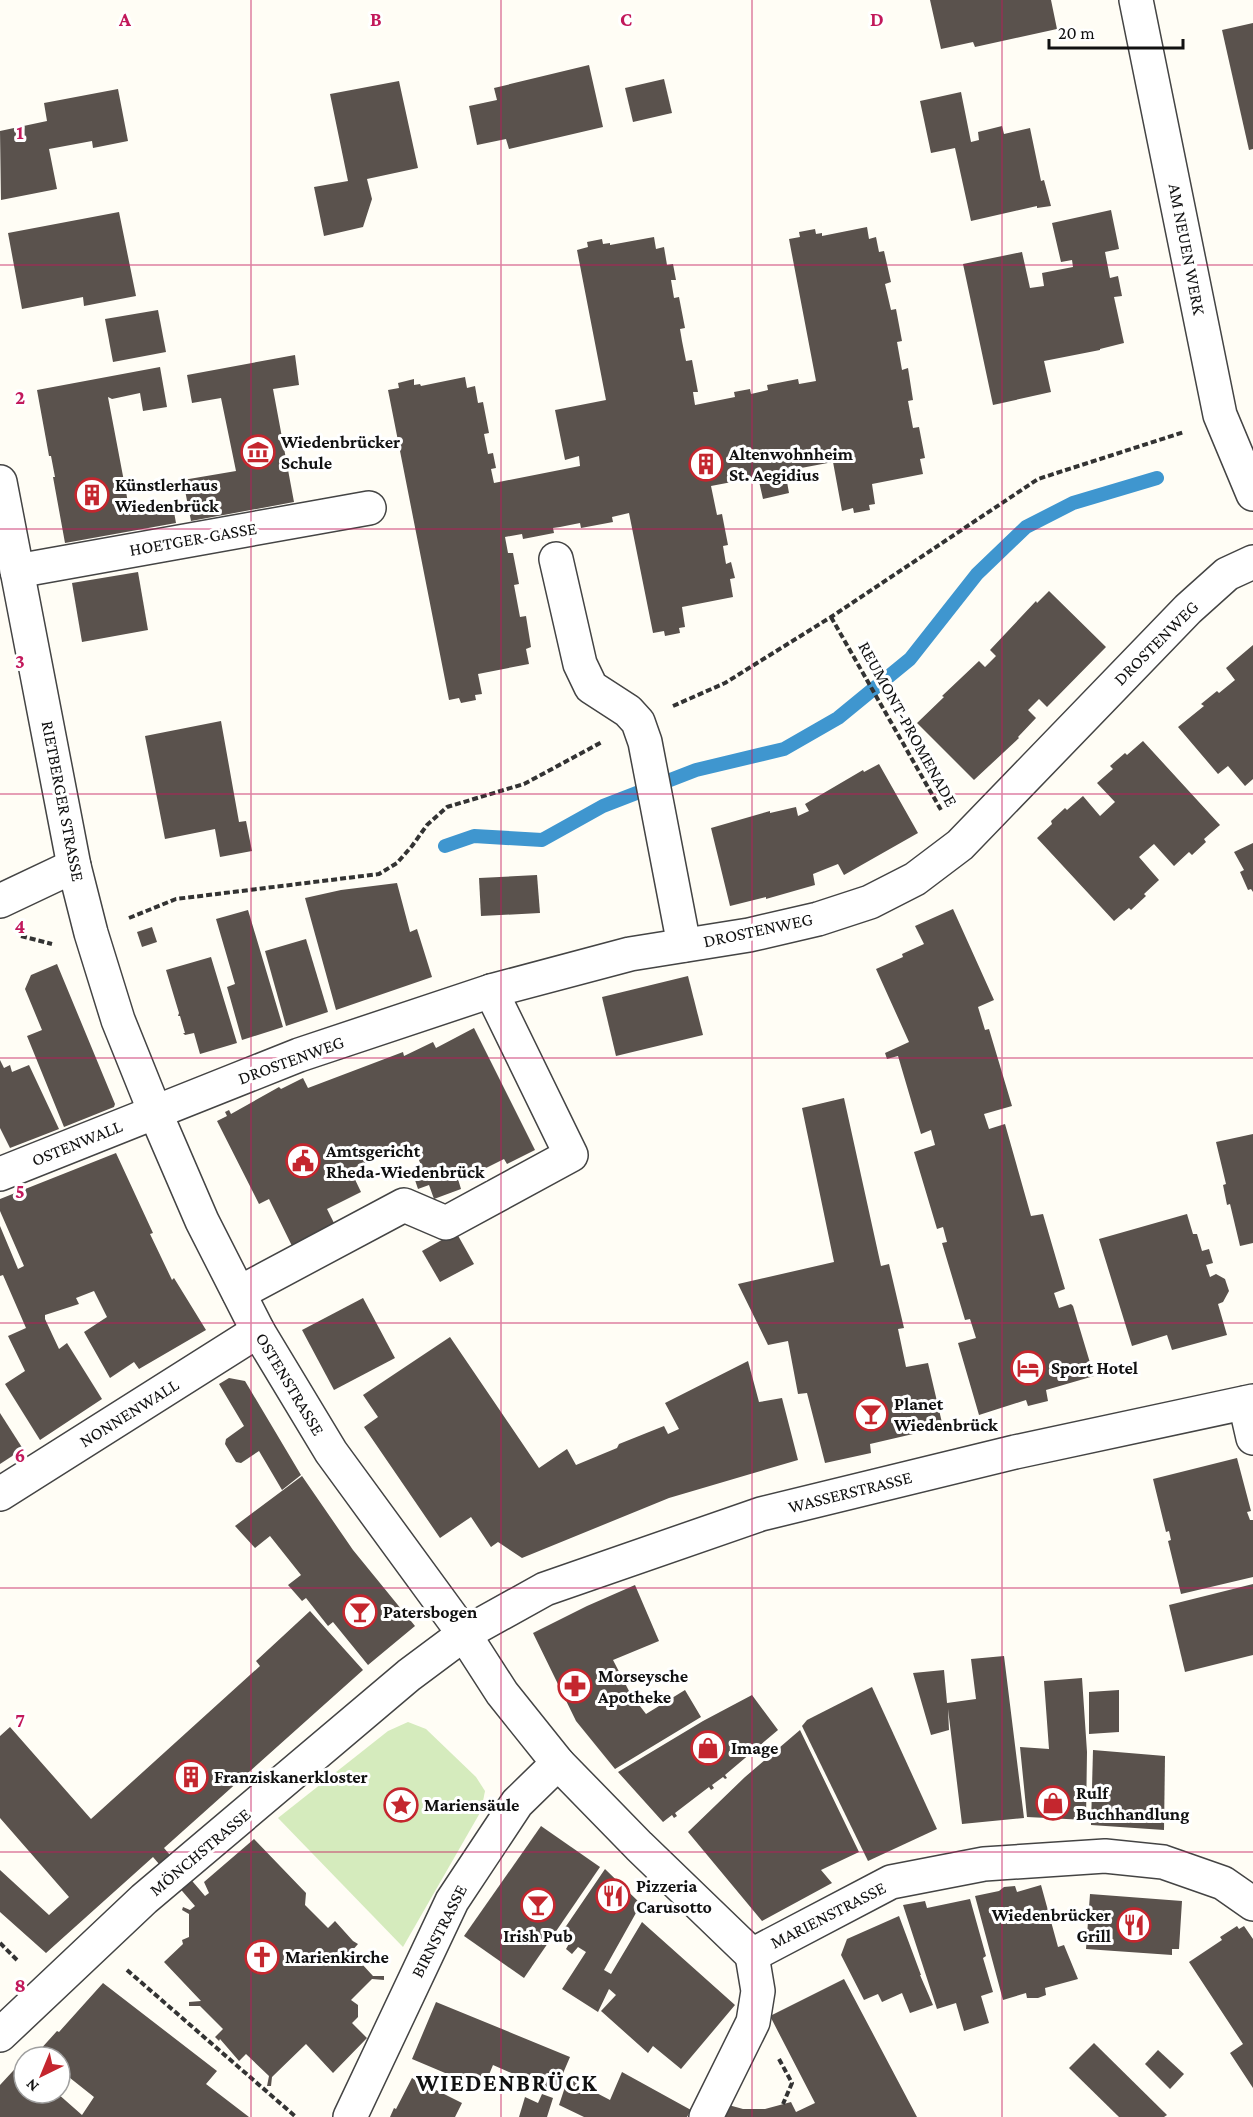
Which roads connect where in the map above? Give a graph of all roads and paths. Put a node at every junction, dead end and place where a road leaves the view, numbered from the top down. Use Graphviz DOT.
graph roads {
  1 [pos="1136,0"];
  2 [pos="0,482"];
  3 [pos="1253,494"];
  4 [pos="369,508"];
  5 [pos="556,559"];
  6 [pos="1253,562"];
  7 [pos="17,571"];
  8 [pos="831,617"];
  9 [pos="960,845"];
  10 [pos="74,866"];
  11 [pos="0,901"];
  12 [pos="11,933"];
  13 [pos="91,933"];
  14 [pos="684,945"];
  15 [pos="491,991"];
  16 [pos="155,1112"];
  17 [pos="0,1174"];
  18 [pos="239,1293"];
  19 [pos="258,1331"];
  20 [pos="1249,1402"];
  21 [pos="1253,1438"];
  22 [pos="0,1494"];
  23 [pos="464,1634"];
  24 [pos="558,1763"];
  25 [pos="1251,1899"];
  26 [pos="97,1945"];
  27 [pos="752,1955"];
  28 [pos="0,2035"];
  29 [pos="296,2117"];
  30 [pos="350,2117"];
  31 [pos="706,2117"];
  1 -- 3 [label="street, AM NEUEN WERK"];
  2 -- 7 [label="street, RIETBERGER STRASSE"];
  4 -- 7 [label="street, HOETGER-GASSE"];
  5 -- 14 [label="street"];
  6 -- 9 [label="street, DROSTENWEG"];
  7 -- 10 [label="street, RIETBERGER STRASSE"];
  8 -- 9 [label="path, REUMONT-PROMENADE"];
  9 -- 14 [label="street, DROSTENWEG"];
  10 -- 11 [label="street"];
  10 -- 13 [label="street, RIETBERGER STRASSE"];
  12 -- 13 [label="path"];
  13 -- 16 [label="street, RIETBERGER STRASSE"];
  14 -- 15 [label="street, DROSTENWEG"];
  15 -- 16 [label="street, DROSTENWEG"];
  15 -- 18 [label="street"];
  16 -- 17 [label="street, OSTENWALL"];
  16 -- 18 [label="street, OSTENSTRASSE"];
  18 -- 19 [label="street, OSTENSTRASSE"];
  19 -- 22 [label="street, NONNENWALL"];
  19 -- 23 [label="street, OSTENSTRASSE"];
  20 -- 21 [label="street"];
  20 -- 23 [label="street, WASSERSTRASSE"];
  23 -- 24 [label="street, MARIENSTRASSE"];
  23 -- 26 [label="street, MÖNCHSTRASSE"];
  24 -- 27 [label="street, MARIENSTRASSE"];
  24 -- 30 [label="street, BIRNSTRASSE"];
  25 -- 27 [label="street, MARIENSTRASSE"];
  26 -- 28 [label="street, MÖNCHSTRASSE"];
  26 -- 29 [label="path"];
  27 -- 31 [label="street"];
}
